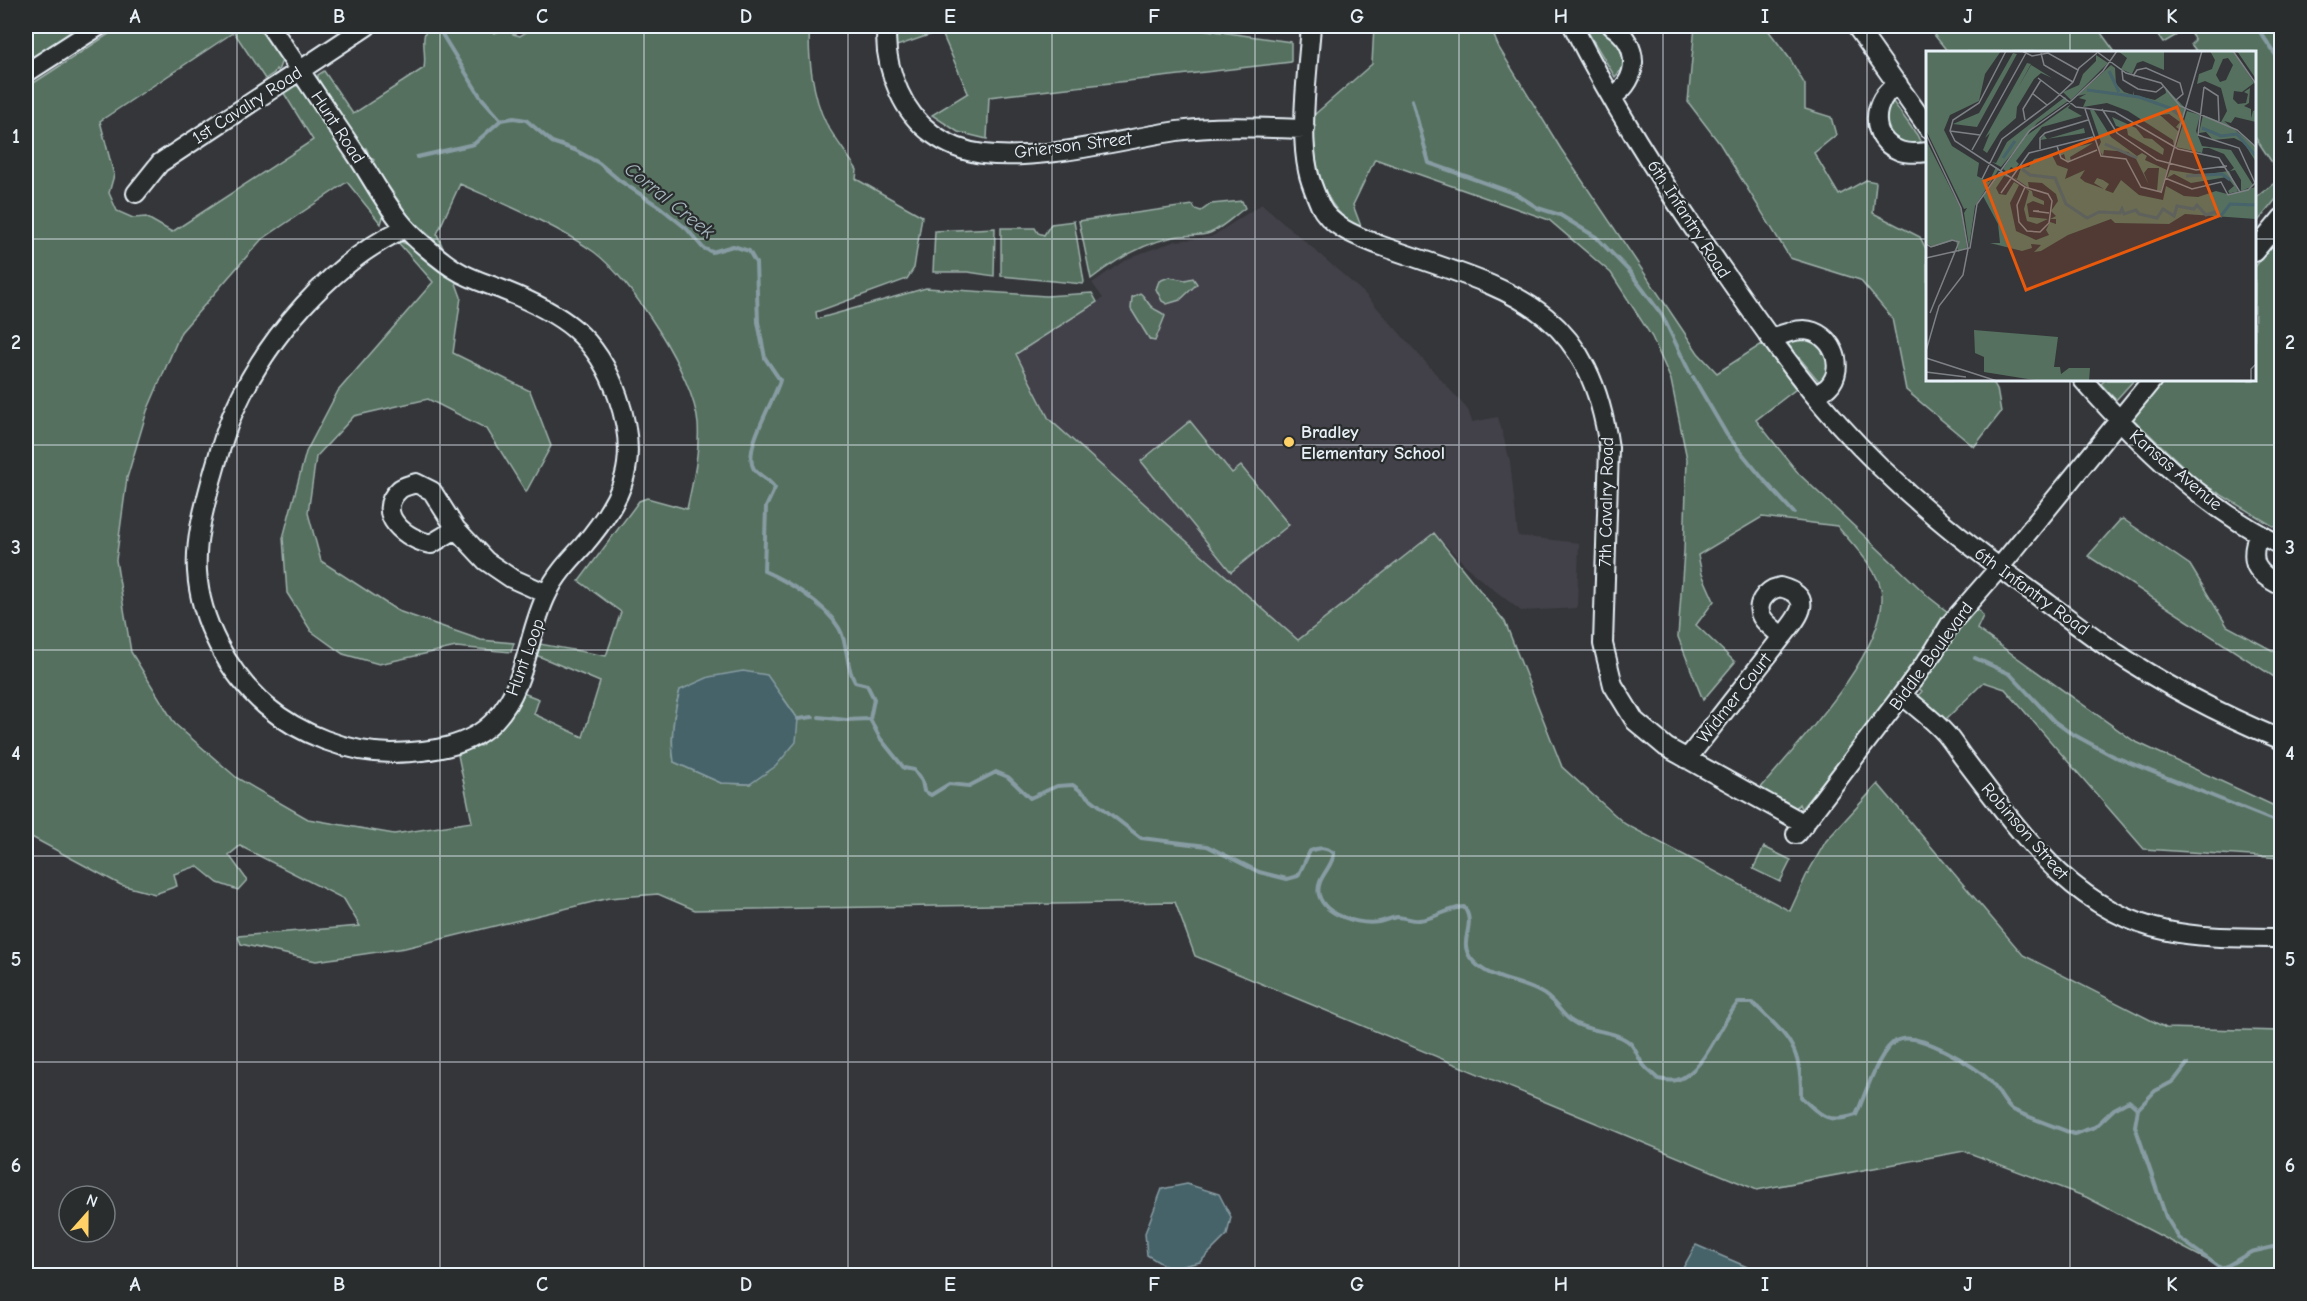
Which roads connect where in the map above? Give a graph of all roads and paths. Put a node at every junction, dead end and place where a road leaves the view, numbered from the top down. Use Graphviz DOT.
graph roads {
  1 [pos="99,26"];
  2 [pos="270,26"];
  3 [pos="367,26"];
  4 [pos="887,26"];
  5 [pos="1311,26"];
  6 [pos="1612,26"];
  7 [pos="1856,26"];
  8 [pos="1578,27"];
  9 [pos="300,69"];
  10 [pos="26,73"];
  11 [pos="1898,84"];
  12 [pos="1612,97"];
  13 [pos="1926,125"];
  14 [pos="1305,129"];
  15 [pos="1926,152"];
  16 [pos="136,193"];
  17 [pos="2282,218"];
  18 [pos="405,228"];
  19 [pos="2256,250"];
  20 [pos="1771,339"];
  21 [pos="2084,381"];
  22 [pos="2151,381"];
  23 [pos="1816,396"];
  24 [pos="2119,421"];
  25 [pos="456,529"];
  26 [pos="2258,534"];
  27 [pos="2282,546"];
  28 [pos="1999,568"];
  29 [pos="2282,586"];
  30 [pos="547,594"];
  31 [pos="1782,637"];
  32 [pos="1902,695"];
  33 [pos="2282,741"];
  34 [pos="1687,759"];
  35 [pos="1800,829"];
  36 [pos="2282,938"];
  1 -- 10 [label="street"];
  2 -- 9 [label="street, Hunt Road"];
  3 -- 9 [label="street, 1st Cavalry Road"];
  4 -- 14 [label="street, Grierson Street"];
  5 -- 14 [label="street, 7th Cavalry Road"];
  6 -- 12 [label="street"];
  7 -- 11 [label="street"];
  8 -- 12 [label="street, 6th Infantry Road"];
  9 -- 16 [label="street, 1st Cavalry Road"];
  9 -- 18 [label="street, Hunt Road"];
  11 -- 13 [label="street"];
  11 -- 15 [label="street"];
  12 -- 20 [label="street, 6th Infantry Road"];
  14 -- 34 [label="street, 7th Cavalry Road"];
  17 -- 19 [label="street"];
  18 -- 30 [label="street, Hunt Loop"];
  18 -- 30 [label="street, Hunt Loop"];
  20 -- 23 [label="street, 6th Infantry Road"];
  20 -- 23 [label="street"];
  21 -- 24 [label="street, Kansas Avenue"];
  22 -- 24 [label="street, Biddle Boulevard"];
  23 -- 28 [label="street, 6th Infantry Road"];
  24 -- 26 [label="street, Kansas Avenue"];
  24 -- 28 [label="street, Biddle Boulevard"];
  25 -- 30 [label="street"];
  26 -- 27 [label="street, Kansas Avenue"];
  26 -- 29 [label="street"];
  28 -- 32 [label="street, Biddle Boulevard"];
  28 -- 33 [label="street, 6th Infantry Road"];
  31 -- 34 [label="street, Widmer Court"];
  32 -- 35 [label="street, Biddle Boulevard"];
  32 -- 36 [label="street, Robinson Street"];
  34 -- 35 [label="street, 7th Cavalry Road"];
}
